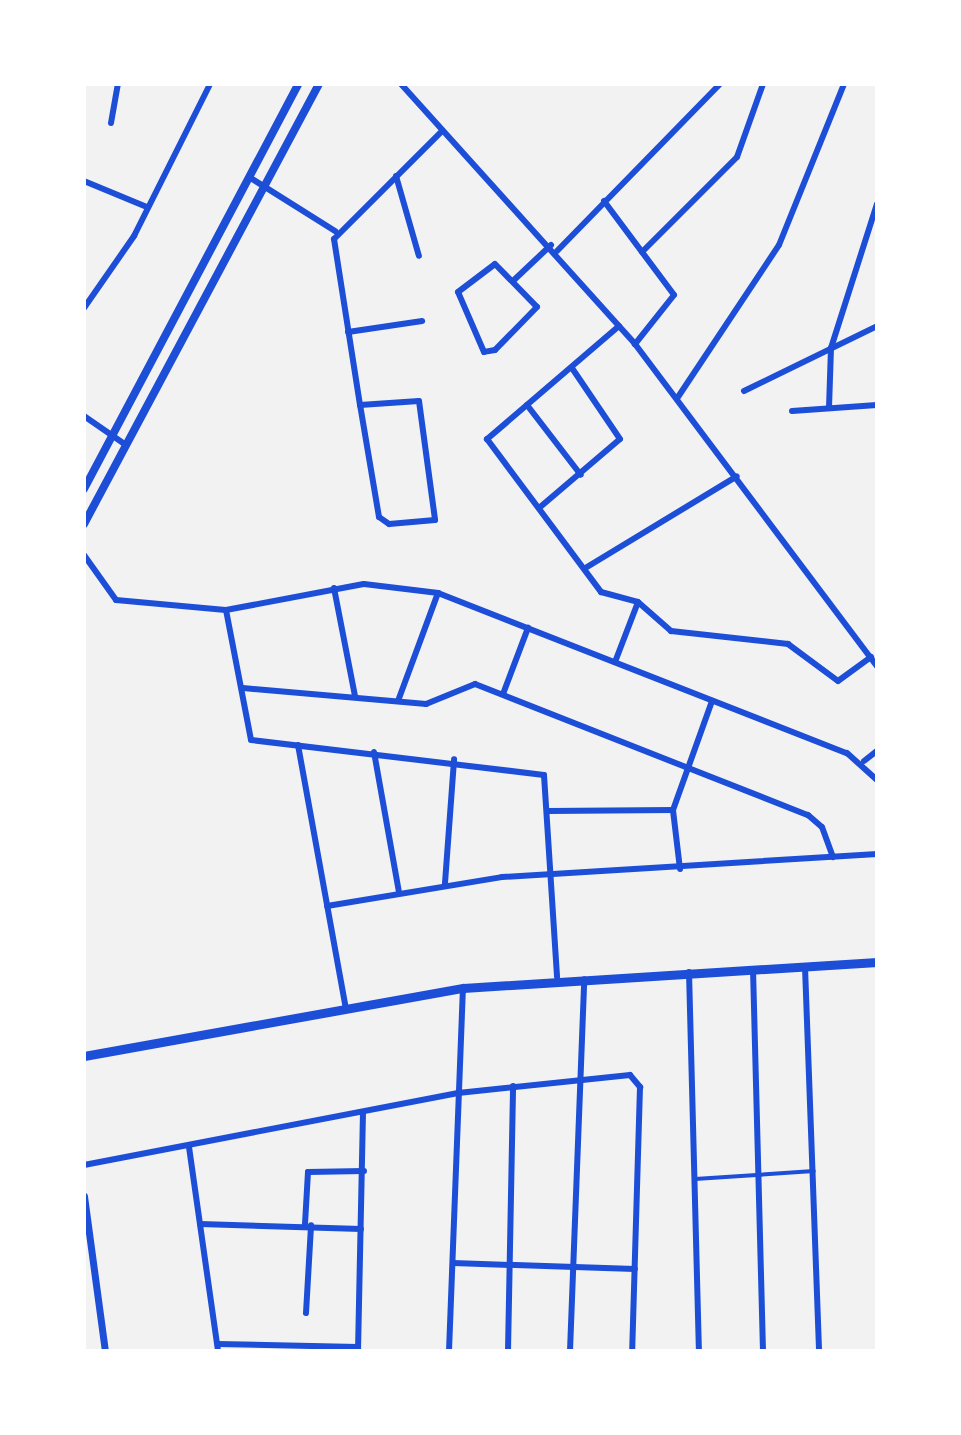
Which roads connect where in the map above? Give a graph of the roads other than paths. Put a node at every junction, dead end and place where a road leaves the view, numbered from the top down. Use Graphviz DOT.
graph roads {
  1 [pos="118,84"];
  2 [pos="210,84"];
  3 [pos="298,84"];
  4 [pos="319,84"];
  5 [pos="401,84"];
  6 [pos="720,84"];
  7 [pos="763,84"];
  8 [pos="844,84"];
  9 [pos="111,123"];
  10 [pos="442,131"];
  11 [pos="396,176"];
  12 [pos="249,177"];
  13 [pos="84,181"];
  14 [pos="263,185"];
  15 [pos="604,201"];
  16 [pos="877,204"];
  17 [pos="147,207"];
  18 [pos="335,231"];
  19 [pos="551,245"];
  20 [pos="557,251"];
  21 [pos="642,252"];
  22 [pos="419,256"];
  23 [pos="514,280"];
  24 [pos="84,308"];
  25 [pos="422,321"];
  26 [pos="619,326"];
  27 [pos="877,326"];
  28 [pos="348,332"];
  29 [pos="635,344"];
  30 [pos="831,348"];
  31 [pos="572,368"];
  32 [pos="744,391"];
  33 [pos="678,397"];
  34 [pos="360,405"];
  35 [pos="527,405"];
  36 [pos="877,405"];
  37 [pos="829,408"];
  38 [pos="792,411"];
  39 [pos="84,416"];
  40 [pos="111,437"];
  41 [pos="126,445"];
  42 [pos="581,475"];
  43 [pos="737,476"];
  44 [pos="84,489"];
  45 [pos="539,508"];
  46 [pos="84,524"];
  47 [pos="84,555"];
  48 [pos="587,567"];
  49 [pos="334,588"];
  50 [pos="438,593"];
  51 [pos="638,602"];
  52 [pos="226,610"];
  53 [pos="528,628"];
  54 [pos="871,657"];
  55 [pos="615,662"];
  56 [pos="877,666"];
  57 [pos="243,688"];
  58 [pos="503,694"];
  59 [pos="355,696"];
  60 [pos="398,701"];
  61 [pos="712,701"];
  62 [pos="298,745"];
  63 [pos="877,751"];
  64 [pos="374,752"];
  65 [pos="454,759"];
  66 [pos="864,761"];
  67 [pos="686,767"];
  68 [pos="877,780"];
  69 [pos="673,810"];
  70 [pos="548,811"];
  71 [pos="877,854"];
  72 [pos="833,857"];
  73 [pos="680,869"];
  74 [pos="551,875"];
  75 [pos="445,883"];
  76 [pos="399,893"];
  77 [pos="327,906"];
  78 [pos="877,962"];
  79 [pos="805,967"];
  80 [pos="753,969"];
  81 [pos="689,972"];
  82 [pos="557,977"];
  83 [pos="584,977"];
  84 [pos="463,988"];
  85 [pos="346,1008"];
  86 [pos="84,1056"];
  87 [pos="579,1082"];
  88 [pos="513,1086"];
  89 [pos="458,1093"];
  90 [pos="363,1113"];
  91 [pos="189,1147"];
  92 [pos="84,1165"];
  93 [pos="364,1171"];
  94 [pos="814,1171"];
  95 [pos="757,1177"];
  96 [pos="692,1179"];
  97 [pos="84,1196"];
  98 [pos="200,1224"];
  99 [pos="308,1225"];
  100 [pos="361,1229"];
  101 [pos="94,1261"];
  102 [pos="84,1263"];
  103 [pos="453,1263"];
  104 [pos="512,1265"];
  105 [pos="574,1268"];
  106 [pos="635,1269"];
  107 [pos="306,1313"];
  108 [pos="218,1348"];
  109 [pos="292,1348"];
  110 [pos="358,1349"];
  111 [pos="105,1351"];
  112 [pos="449,1351"];
  113 [pos="508,1351"];
  114 [pos="570,1351"];
  115 [pos="632,1351"];
  116 [pos="699,1351"];
  117 [pos="763,1351"];
  118 [pos="819,1351"];
  1 -- 9 [label="street"];
  2 -- 17 [label="street"];
  3 -- 12 [label="main road"];
  4 -- 14 [label="main road"];
  5 -- 10 [label="street"];
  6 -- 15 [label="street"];
  7 -- 21 [label="street"];
  8 -- 33 [label="street"];
  10 -- 11 [label="street"];
  10 -- 19 [label="street"];
  11 -- 18 [label="street"];
  11 -- 22 [label="street"];
  12 -- 14 [label="street"];
  12 -- 40 [label="main road"];
  13 -- 17 [label="street"];
  14 -- 18 [label="street"];
  14 -- 41 [label="main road"];
  15 -- 20 [label="street"];
  15 -- 21 [label="street"];
  16 -- 30 [label="street"];
  17 -- 24 [label="street"];
  18 -- 28 [label="street"];
  19 -- 20 [label="street"];
  19 -- 23 [label="street"];
  20 -- 26 [label="street"];
  21 -- 29 [label="street"];
  23 -- 23 [label="street"];
  25 -- 28 [label="street"];
  26 -- 29 [label="street"];
  26 -- 31 [label="street"];
  27 -- 30 [label="street"];
  28 -- 34 [label="street"];
  29 -- 33 [label="street"];
  30 -- 32 [label="street"];
  30 -- 37 [label="street"];
  31 -- 35 [label="street"];
  31 -- 42 [label="street"];
  33 -- 43 [label="street"];
  34 -- 34 [label="street"];
  35 -- 42 [label="street"];
  35 -- 45 [label="street"];
  36 -- 37 [label="street"];
  37 -- 38 [label="street"];
  39 -- 40 [label="street"];
  40 -- 41 [label="street"];
  40 -- 44 [label="main road"];
  41 -- 46 [label="main road"];
  42 -- 45 [label="street"];
  43 -- 48 [label="street"];
  43 -- 54 [label="street"];
  45 -- 48 [label="street"];
  47 -- 52 [label="street"];
  48 -- 51 [label="street"];
  49 -- 50 [label="street"];
  49 -- 52 [label="street"];
  49 -- 59 [label="street"];
  50 -- 53 [label="street"];
  50 -- 60 [label="street"];
  51 -- 54 [label="street"];
  51 -- 55 [label="street"];
  52 -- 57 [label="street"];
  53 -- 55 [label="street"];
  53 -- 58 [label="street"];
  54 -- 56 [label="street"];
  55 -- 61 [label="street"];
  57 -- 59 [label="street"];
  57 -- 62 [label="street"];
  58 -- 60 [label="street"];
  58 -- 67 [label="street"];
  59 -- 60 [label="street"];
  61 -- 66 [label="street"];
  61 -- 67 [label="street"];
  62 -- 64 [label="street"];
  62 -- 77 [label="street"];
  63 -- 66 [label="street"];
  64 -- 65 [label="street"];
  64 -- 76 [label="street"];
  65 -- 70 [label="street"];
  65 -- 75 [label="street"];
  66 -- 68 [label="street"];
  67 -- 69 [label="street"];
  67 -- 72 [label="street"];
  69 -- 70 [label="street"];
  69 -- 73 [label="street"];
  70 -- 74 [label="street"];
  71 -- 72 [label="street"];
  72 -- 73 [label="street"];
  73 -- 74 [label="street"];
  74 -- 75 [label="street"];
  74 -- 82 [label="street"];
  75 -- 76 [label="street"];
  76 -- 77 [label="street"];
  77 -- 85 [label="street"];
  78 -- 79 [label="main road"];
  79 -- 80 [label="main road"];
  79 -- 94 [label="street"];
  80 -- 81 [label="main road"];
  80 -- 95 [label="street"];
  81 -- 83 [label="main road"];
  81 -- 96 [label="street"];
  82 -- 83 [label="main road"];
  82 -- 84 [label="main road"];
  83 -- 87 [label="street"];
  84 -- 85 [label="main road"];
  84 -- 89 [label="street"];
  85 -- 86 [label="main road"];
  87 -- 88 [label="street"];
  87 -- 105 [label="street"];
  87 -- 106 [label="street"];
  88 -- 89 [label="street"];
  88 -- 104 [label="street"];
  89 -- 90 [label="street"];
  89 -- 103 [label="street"];
  90 -- 91 [label="street"];
  90 -- 93 [label="street"];
  91 -- 92 [label="street"];
  91 -- 98 [label="street"];
  93 -- 99 [label="street"];
  93 -- 100 [label="street"];
  94 -- 95 [label="street"];
  94 -- 118 [label="street"];
  95 -- 96 [label="street"];
  95 -- 117 [label="street"];
  96 -- 116 [label="street"];
  97 -- 101 [label="street"];
  98 -- 99 [label="street"];
  98 -- 108 [label="street"];
  99 -- 100 [label="street"];
  99 -- 107 [label="street"];
  100 -- 110 [label="street"];
  101 -- 102 [label="street"];
  101 -- 111 [label="street"];
  103 -- 104 [label="street"];
  103 -- 112 [label="street"];
  104 -- 105 [label="street"];
  104 -- 113 [label="street"];
  105 -- 106 [label="street"];
  105 -- 114 [label="street"];
  106 -- 115 [label="street"];
  108 -- 109 [label="street"];
  109 -- 110 [label="street"];
}
